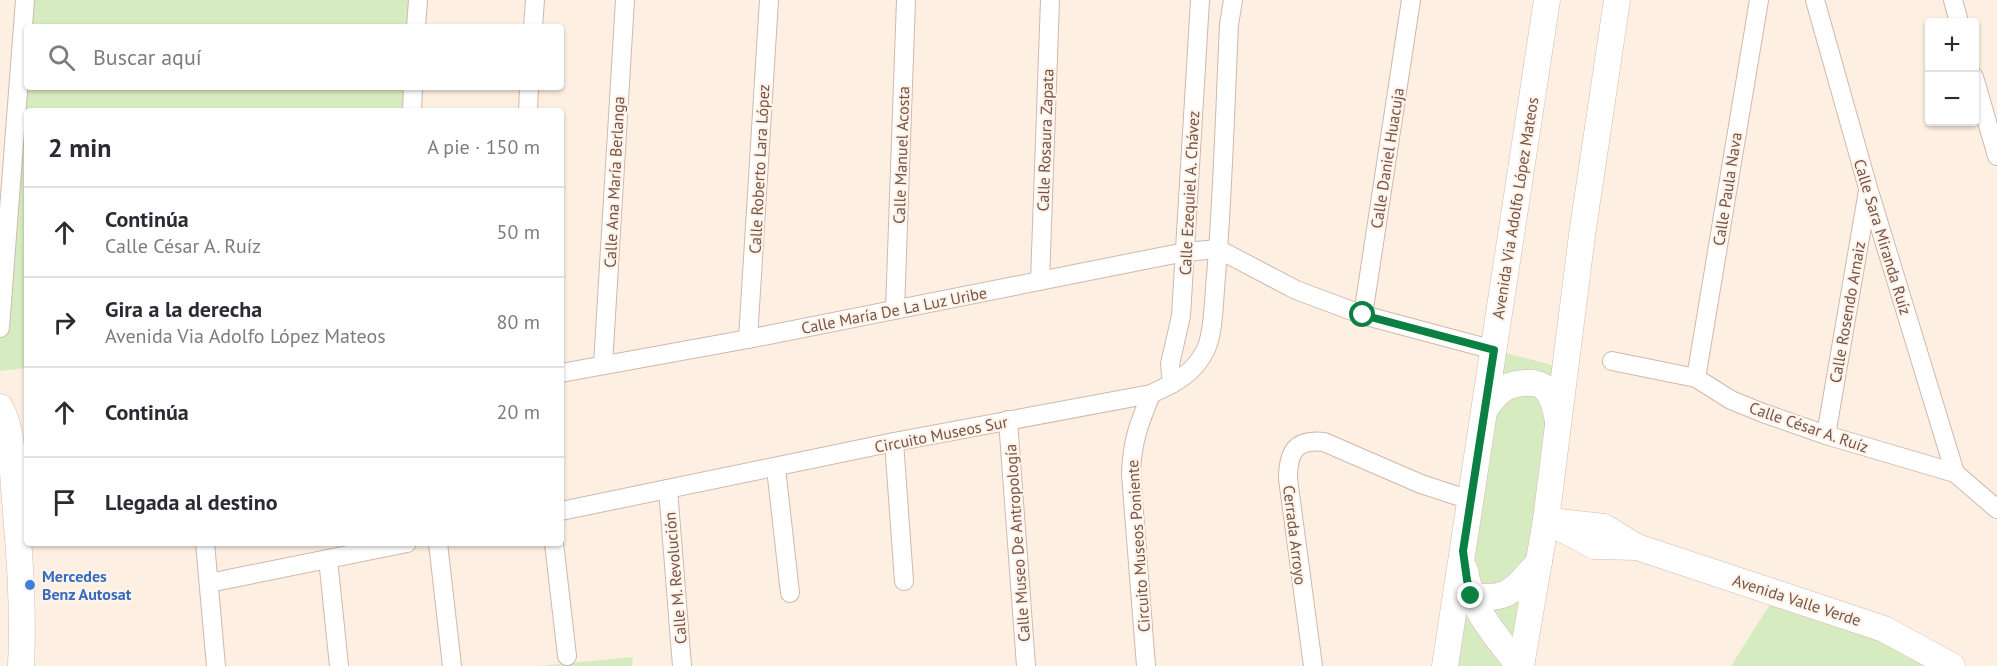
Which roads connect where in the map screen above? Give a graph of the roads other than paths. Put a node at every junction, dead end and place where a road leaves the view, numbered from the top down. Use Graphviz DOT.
graph roads {
  1 [pos="25,0"];
  2 [pos="418,0"];
  3 [pos="535,0"];
  4 [pos="625,0"];
  5 [pos="769,0"];
  6 [pos="906,0"];
  7 [pos="1050,0"];
  8 [pos="1200,0"];
  9 [pos="1233,0"];
  10 [pos="1411,0"];
  11 [pos="1547,0"];
  12 [pos="1617,0"];
  13 [pos="1759,0"];
  14 [pos="1815,0"];
  15 [pos="1953,0"];
  16 [pos="1958,18"];
  17 [pos="416,24"];
  18 [pos="533,24"];
  19 [pos="9,79"];
  20 [pos="413,90"];
  21 [pos="529,90"];
  22 [pos="1979,94"];
  23 [pos="412,108"];
  24 [pos="528,108"];
  25 [pos="1997,156"];
  26 [pos="1868,188"];
  27 [pos="1218,249"];
  28 [pos="1185,252"];
  29 [pos="1040,281"];
  30 [pos="895,310"];
  31 [pos="1363,315"];
  32 [pos="0,328"];
  33 [pos="748,339"];
  34 [pos="1494,350"];
  35 [pos="1612,361"];
  36 [pos="603,364"];
  37 [pos="564,372"];
  38 [pos="1696,378"];
  39 [pos="1172,384"];
  40 [pos="1151,394"];
  41 [pos="0,407"];
  42 [pos="1485,409"];
  43 [pos="1008,420"];
  44 [pos="1559,427"];
  45 [pos="1827,435"];
  46 [pos="894,442"];
  47 [pos="776,468"];
  48 [pos="1955,473"];
  49 [pos="668,489"];
  50 [pos="1470,500"];
  51 [pos="1997,509"];
  52 [pos="564,510"];
  53 [pos="1546,520"];
  54 [pos="205,546"];
  55 [pos="392,546"];
  56 [pos="438,546"];
  57 [pos="554,546"];
  58 [pos="1463,551"];
  59 [pos="328,559"];
  60 [pos="1539,562"];
  61 [pos="904,581"];
  62 [pos="210,583"];
  63 [pos="790,593"];
  64 [pos="1471,596"];
  65 [pos="567,656"];
  66 [pos="21,666"];
  67 [pos="216,666"];
  68 [pos="339,666"];
  69 [pos="452,666"];
  70 [pos="682,666"];
  71 [pos="1026,666"];
  72 [pos="1146,666"];
  73 [pos="1313,666"];
  74 [pos="1445,666"];
  75 [pos="1520,666"];
  76 [pos="1953,666"];
  1 -- 19 [label="street"];
  2 -- 17 [label="street"];
  3 -- 18 [label="street"];
  4 -- 36 [label="street, Calle Ana María Berlanga"];
  5 -- 33 [label="street, Calle Roberto Lara López"];
  6 -- 30 [label="street, Calle Manuel Acosta"];
  7 -- 29 [label="street, Calle Rosaura Zapata"];
  8 -- 28 [label="street, Calle Ezequiel A. Chávez"];
  9 -- 27 [label="street, Calle Ezequiel A. Chávez"];
  10 -- 31 [label="street, Calle Daniel Huacuja"];
  11 -- 34 [label="main road, Avenida Via Adolfo López Mateos"];
  12 -- 44 [label="main road"];
  13 -- 38 [label="street, Calle Paula Nava"];
  14 -- 26 [label="street, Calle Sara Miranda Ruíz"];
  15 -- 16 [label="street"];
  19 -- 32 [label="street"];
  20 -- 23 [label="street"];
  21 -- 24 [label="street"];
  22 -- 25 [label="street"];
  26 -- 45 [label="street, Calle Rosendo Arnaiz"];
  26 -- 48 [label="street, Calle Sara Miranda Ruíz"];
  27 -- 28 [label="street"];
  27 -- 31 [label="street"];
  27 -- 39 [label="street, Circuito Museos Sur"];
  28 -- 29 [label="street, Calle María De La Luz Uribe"];
  28 -- 39 [label="street, Calle Ezequiel A. Chávez"];
  29 -- 30 [label="street, Calle María De La Luz Uribe"];
  30 -- 33 [label="street, Calle María De La Luz Uribe"];
  31 -- 34 [label="street"];
  33 -- 36 [label="street, Calle María De La Luz Uribe"];
  34 -- 42 [label="main road, Avenida Via Adolfo López Mateos"];
  35 -- 38 [label="street, Calle César A. Ruíz"];
  36 -- 37 [label="street, Calle María De La Luz Uribe"];
  38 -- 45 [label="street, Calle César A. Ruíz"];
  39 -- 40 [label="street, Circuito Museos Sur"];
  40 -- 43 [label="street, Circuito Museos Sur"];
  40 -- 72 [label="street, Circuito Museos Poniente"];
  41 -- 66 [label="main road"];
  42 -- 44 [label="main road"];
  42 -- 50 [label="main road, Avenida Via Adolfo López Mateos"];
  43 -- 46 [label="street, Circuito Museos Sur"];
  43 -- 71 [label="street, Calle Museo De Antropología"];
  44 -- 53 [label="main road"];
  45 -- 48 [label="street, Calle César A. Ruíz"];
  46 -- 47 [label="street, Circuito Museos Sur"];
  46 -- 61 [label="street"];
  47 -- 49 [label="street, Circuito Museos Sur"];
  47 -- 63 [label="street"];
  48 -- 51 [label="street, Calle César A. Ruíz"];
  49 -- 52 [label="street, Circuito Museos Sur"];
  49 -- 70 [label="street, Calle M. Revolución"];
  50 -- 58 [label="main road, Avenida Via Adolfo López Mateos"];
  50 -- 73 [label="street, Cerrada Arroyo"];
  53 -- 60 [label="main road"];
  53 -- 76 [label="main road, Avenida Valle Verde"];
  54 -- 62 [label="street"];
  55 -- 59 [label="street"];
  56 -- 69 [label="street"];
  57 -- 65 [label="street"];
  58 -- 64 [label="main road"];
  58 -- 74 [label="main road, Avenida Via Adolfo López Mateos"];
  59 -- 62 [label="street"];
  59 -- 68 [label="street"];
  60 -- 64 [label="main road"];
  60 -- 75 [label="main road"];
  62 -- 67 [label="street"];
  64 -- 75 [label="main road"];
}
